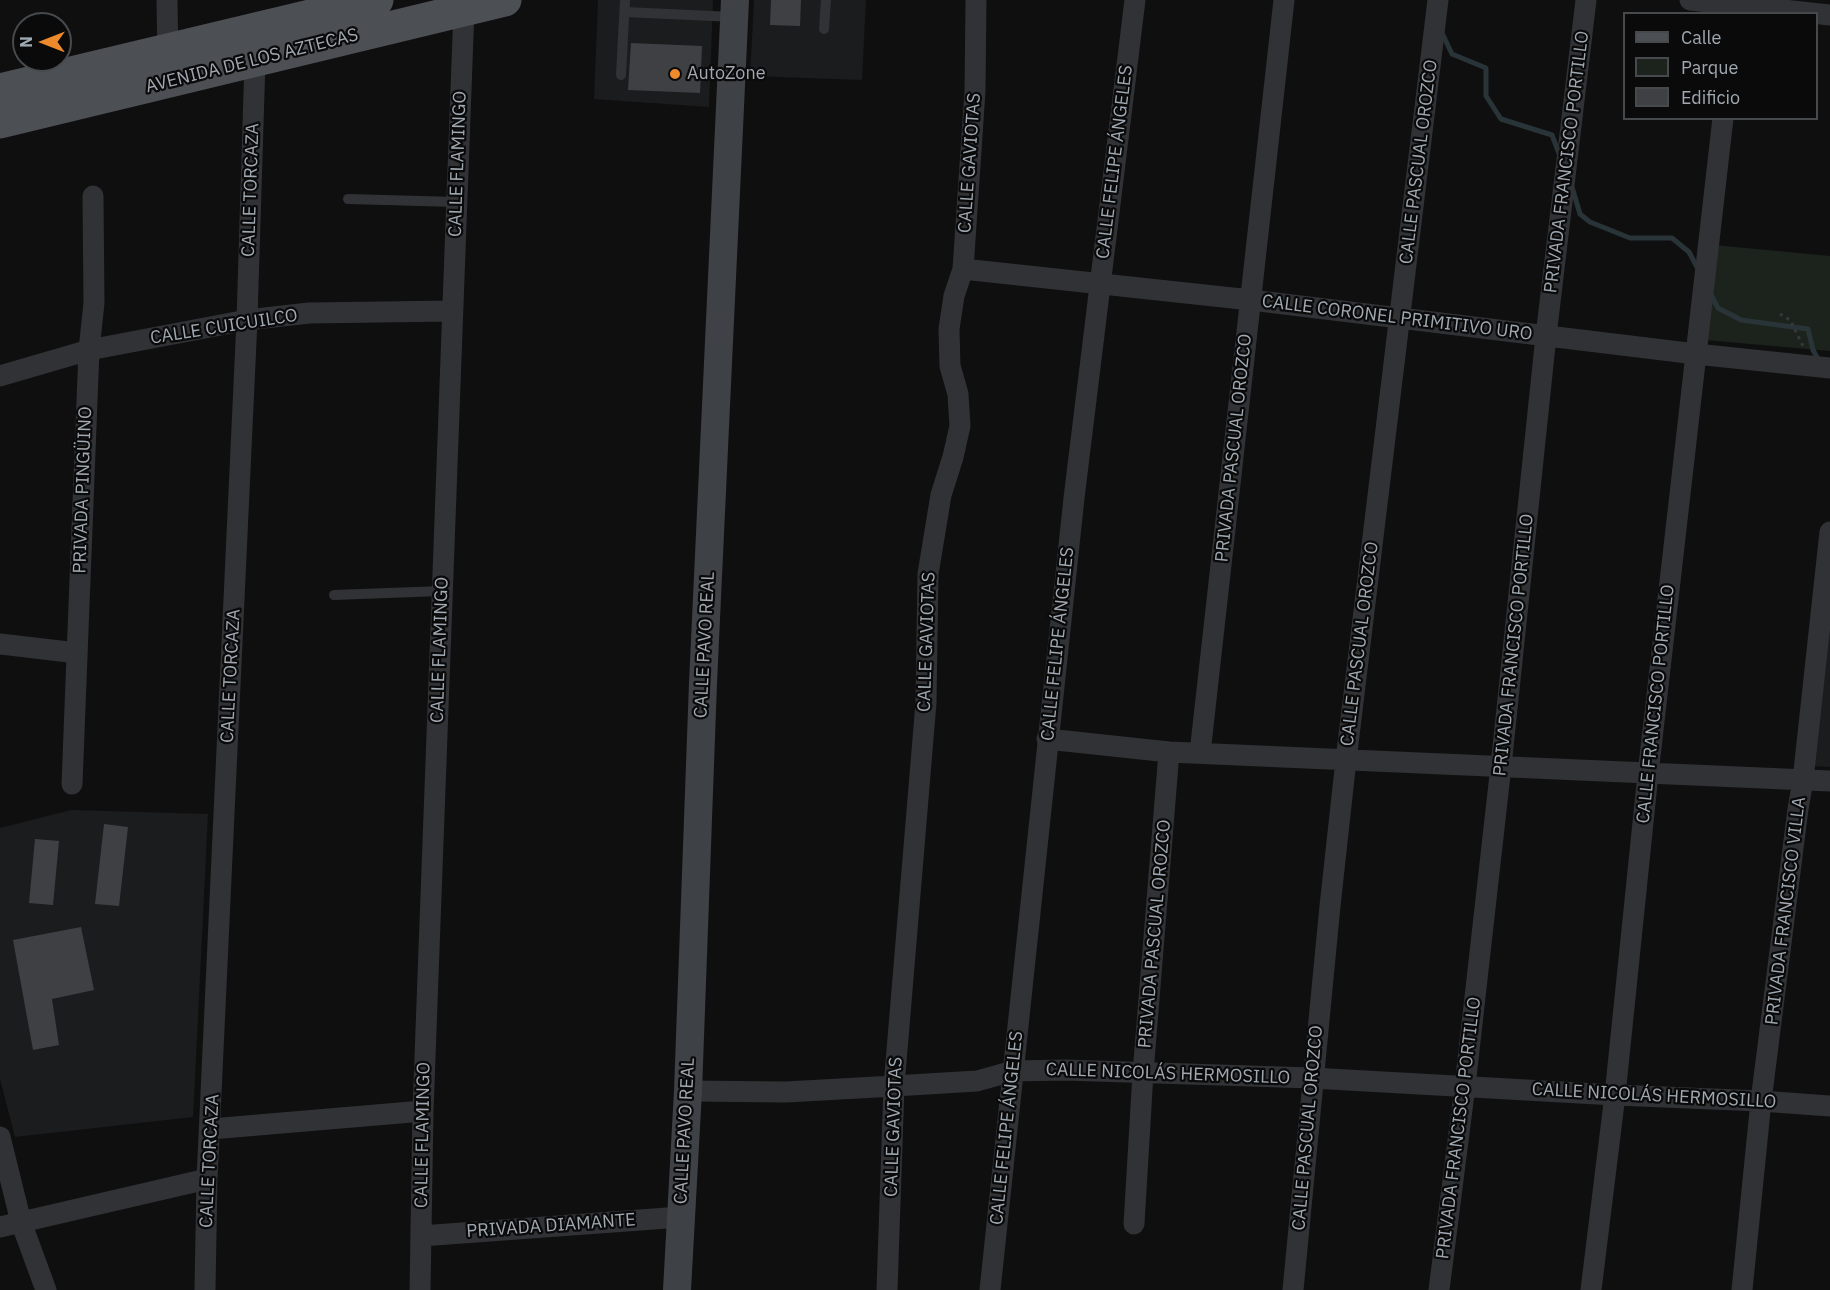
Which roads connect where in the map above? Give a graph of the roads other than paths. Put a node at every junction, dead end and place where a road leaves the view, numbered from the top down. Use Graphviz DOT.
graph roads {
  1 [pos="167,0"];
  2 [pos="377,0"];
  3 [pos="505,0"];
  4 [pos="826,0"];
  5 [pos="976,0"];
  6 [pos="1135,0"];
  7 [pos="1284,0"];
  8 [pos="1438,0"];
  9 [pos="1586,0"];
  10 [pos="1690,0"];
  11 [pos="625,6"];
  12 [pos="1736,6"];
  13 [pos="735,8"];
  14 [pos="464,9"];
  15 [pos="1799,12"];
  16 [pos="824,29"];
  17 [pos="255,61"];
  18 [pos="168,67"];
  19 [pos="621,75"];
  20 [pos="0,90"];
  21 [pos="1723,120"];
  22 [pos="0,122"];
  23 [pos="93,196"];
  24 [pos="348,199"];
  25 [pos="457,202"];
  26 [pos="963,268"];
  27 [pos="1101,283"];
  28 [pos="1251,300"];
  29 [pos="452,311"];
  30 [pos="1400,317"];
  31 [pos="247,320"];
  32 [pos="1546,336"];
  33 [pos="89,350"];
  34 [pos="1696,354"];
  35 [pos="1821,367"];
  36 [pos="0,376"];
  37 [pos="1830,532"];
  38 [pos="442,591"];
  39 [pos="334,595"];
  40 [pos="0,644"];
  41 [pos="76,653"];
  42 [pos="1047,739"];
  43 [pos="1169,752"];
  44 [pos="1200,753"];
  45 [pos="1346,760"];
  46 [pos="1501,766"];
  47 [pos="1648,774"];
  48 [pos="1803,780"];
  49 [pos="1830,782"];
  50 [pos="72,784"];
  51 [pos="1013,1071"];
  52 [pos="1143,1073"];
  53 [pos="1312,1078"];
  54 [pos="894,1086"];
  55 [pos="1465,1086"];
  56 [pos="688,1091"];
  57 [pos="1615,1095"];
  58 [pos="1761,1101"];
  59 [pos="1830,1106"];
  60 [pos="423,1111"];
  61 [pos="211,1129"];
  62 [pos="0,1137"];
  63 [pos="207,1179"];
  64 [pos="681,1217"];
  65 [pos="21,1222"];
  66 [pos="1134,1224"];
  67 [pos="0,1227"];
  68 [pos="421,1236"];
  69 [pos="46,1290"];
  70 [pos="205,1290"];
  71 [pos="420,1290"];
  72 [pos="677,1290"];
  73 [pos="887,1290"];
  74 [pos="990,1290"];
  75 [pos="1293,1290"];
  76 [pos="1439,1290"];
  77 [pos="1591,1290"];
  78 [pos="1742,1290"];
  1 -- 18 [label="street"];
  2 -- 18 [label="main road, AVENIDA DE LOS AZTECAS"];
  3 -- 14 [label="main road, AVENIDA DE LOS AZTECAS"];
  4 -- 16 [label="lane"];
  5 -- 26 [label="street, CALLE GAVIOTAS"];
  6 -- 27 [label="street, CALLE FELIPE ÁNGELES"];
  7 -- 28 [label="street, PRIVADA PASCUAL OROZCO"];
  8 -- 30 [label="street, CALLE PASCUAL OROZCO"];
  9 -- 32 [label="street, PRIVADA FRANCISCO PORTILLO"];
  10 -- 12 [label="street"];
  11 -- 13 [label="lane"];
  11 -- 19 [label="lane"];
  12 -- 15 [label="street"];
  13 -- 56 [label="street, CALLE PAVO REAL"];
  14 -- 17 [label="main road, AVENIDA DE LOS AZTECAS"];
  14 -- 25 [label="street, CALLE FLAMINGO"];
  17 -- 18 [label="main road, AVENIDA DE LOS AZTECAS"];
  17 -- 31 [label="street, CALLE TORCAZA"];
  18 -- 20 [label="main road, AVENIDA DE LOS AZTECAS"];
  18 -- 22 [label="main road, AVENIDA DE LOS AZTECAS"];
  21 -- 34 [label="street, CALLE FRANCISCO PORTILLO"];
  23 -- 33 [label="street, PRIVADA PINGÜINO"];
  24 -- 25 [label="lane"];
  25 -- 29 [label="street, CALLE FLAMINGO"];
  26 -- 27 [label="street, CALLE CORONEL PRIMITIVO URO"];
  26 -- 54 [label="street, CALLE GAVIOTAS"];
  27 -- 28 [label="street, CALLE CORONEL PRIMITIVO URO"];
  27 -- 42 [label="street, CALLE FELIPE ÁNGELES"];
  28 -- 30 [label="street, CALLE CORONEL PRIMITIVO URO"];
  28 -- 44 [label="street, PRIVADA PASCUAL OROZCO"];
  29 -- 31 [label="street, CALLE CUICUILCO"];
  29 -- 38 [label="street, CALLE FLAMINGO"];
  30 -- 32 [label="street, CALLE CORONEL PRIMITIVO URO"];
  30 -- 45 [label="street, CALLE PASCUAL OROZCO"];
  31 -- 33 [label="street, CALLE CUICUILCO"];
  31 -- 61 [label="street, CALLE TORCAZA"];
  32 -- 34 [label="street, CALLE CORONEL PRIMITIVO URO"];
  32 -- 46 [label="street, PRIVADA FRANCISCO PORTILLO"];
  33 -- 36 [label="street, CALLE CUICUILCO"];
  33 -- 41 [label="street, PRIVADA PINGÜINO"];
  34 -- 35 [label="street, CALLE CORONEL PRIMITIVO URO"];
  34 -- 47 [label="street, CALLE FRANCISCO PORTILLO"];
  37 -- 48 [label="street, PRIVADA FRANCISCO VILLA"];
  38 -- 39 [label="lane"];
  38 -- 60 [label="street, CALLE FLAMINGO"];
  40 -- 41 [label="street"];
  41 -- 50 [label="street, PRIVADA PINGÜINO"];
  42 -- 43 [label="street"];
  42 -- 51 [label="street, CALLE FELIPE ÁNGELES"];
  43 -- 44 [label="street"];
  43 -- 52 [label="street, PRIVADA PASCUAL OROZCO"];
  44 -- 45 [label="street"];
  45 -- 46 [label="street"];
  45 -- 53 [label="street, CALLE PASCUAL OROZCO"];
  46 -- 47 [label="street"];
  46 -- 55 [label="street, PRIVADA FRANCISCO PORTILLO"];
  47 -- 48 [label="street"];
  47 -- 57 [label="street, CALLE FRANCISCO PORTILLO"];
  48 -- 49 [label="street"];
  48 -- 58 [label="street, PRIVADA FRANCISCO VILLA"];
  51 -- 52 [label="street, CALLE NICOLÁS HERMOSILLO"];
  51 -- 54 [label="street, CALLE NICOLÁS HERMOSILLO"];
  51 -- 74 [label="street, CALLE FELIPE ÁNGELES"];
  52 -- 53 [label="street, CALLE NICOLÁS HERMOSILLO"];
  52 -- 66 [label="street, PRIVADA PASCUAL OROZCO"];
  53 -- 55 [label="street, CALLE NICOLÁS HERMOSILLO"];
  53 -- 75 [label="street, CALLE PASCUAL OROZCO"];
  54 -- 56 [label="street, CALLE NICOLÁS HERMOSILLO"];
  54 -- 73 [label="street, CALLE GAVIOTAS"];
  55 -- 57 [label="street, CALLE NICOLÁS HERMOSILLO"];
  55 -- 76 [label="street, PRIVADA FRANCISCO PORTILLO"];
  56 -- 64 [label="street, CALLE PAVO REAL"];
  57 -- 58 [label="street, CALLE NICOLÁS HERMOSILLO"];
  57 -- 77 [label="street, CALLE FRANCISCO PORTILLO"];
  58 -- 59 [label="street, CALLE NICOLÁS HERMOSILLO"];
  58 -- 78 [label="street, PRIVADA FRANCISCO VILLA"];
  60 -- 61 [label="street"];
  60 -- 68 [label="street, CALLE FLAMINGO"];
  61 -- 63 [label="street, CALLE TORCAZA"];
  62 -- 65 [label="street"];
  63 -- 65 [label="street"];
  63 -- 70 [label="street, CALLE TORCAZA"];
  64 -- 68 [label="street, PRIVADA DIAMANTE"];
  64 -- 72 [label="street, CALLE PAVO REAL"];
  65 -- 67 [label="street"];
  65 -- 69 [label="street"];
  68 -- 71 [label="street, CALLE FLAMINGO"];
}
